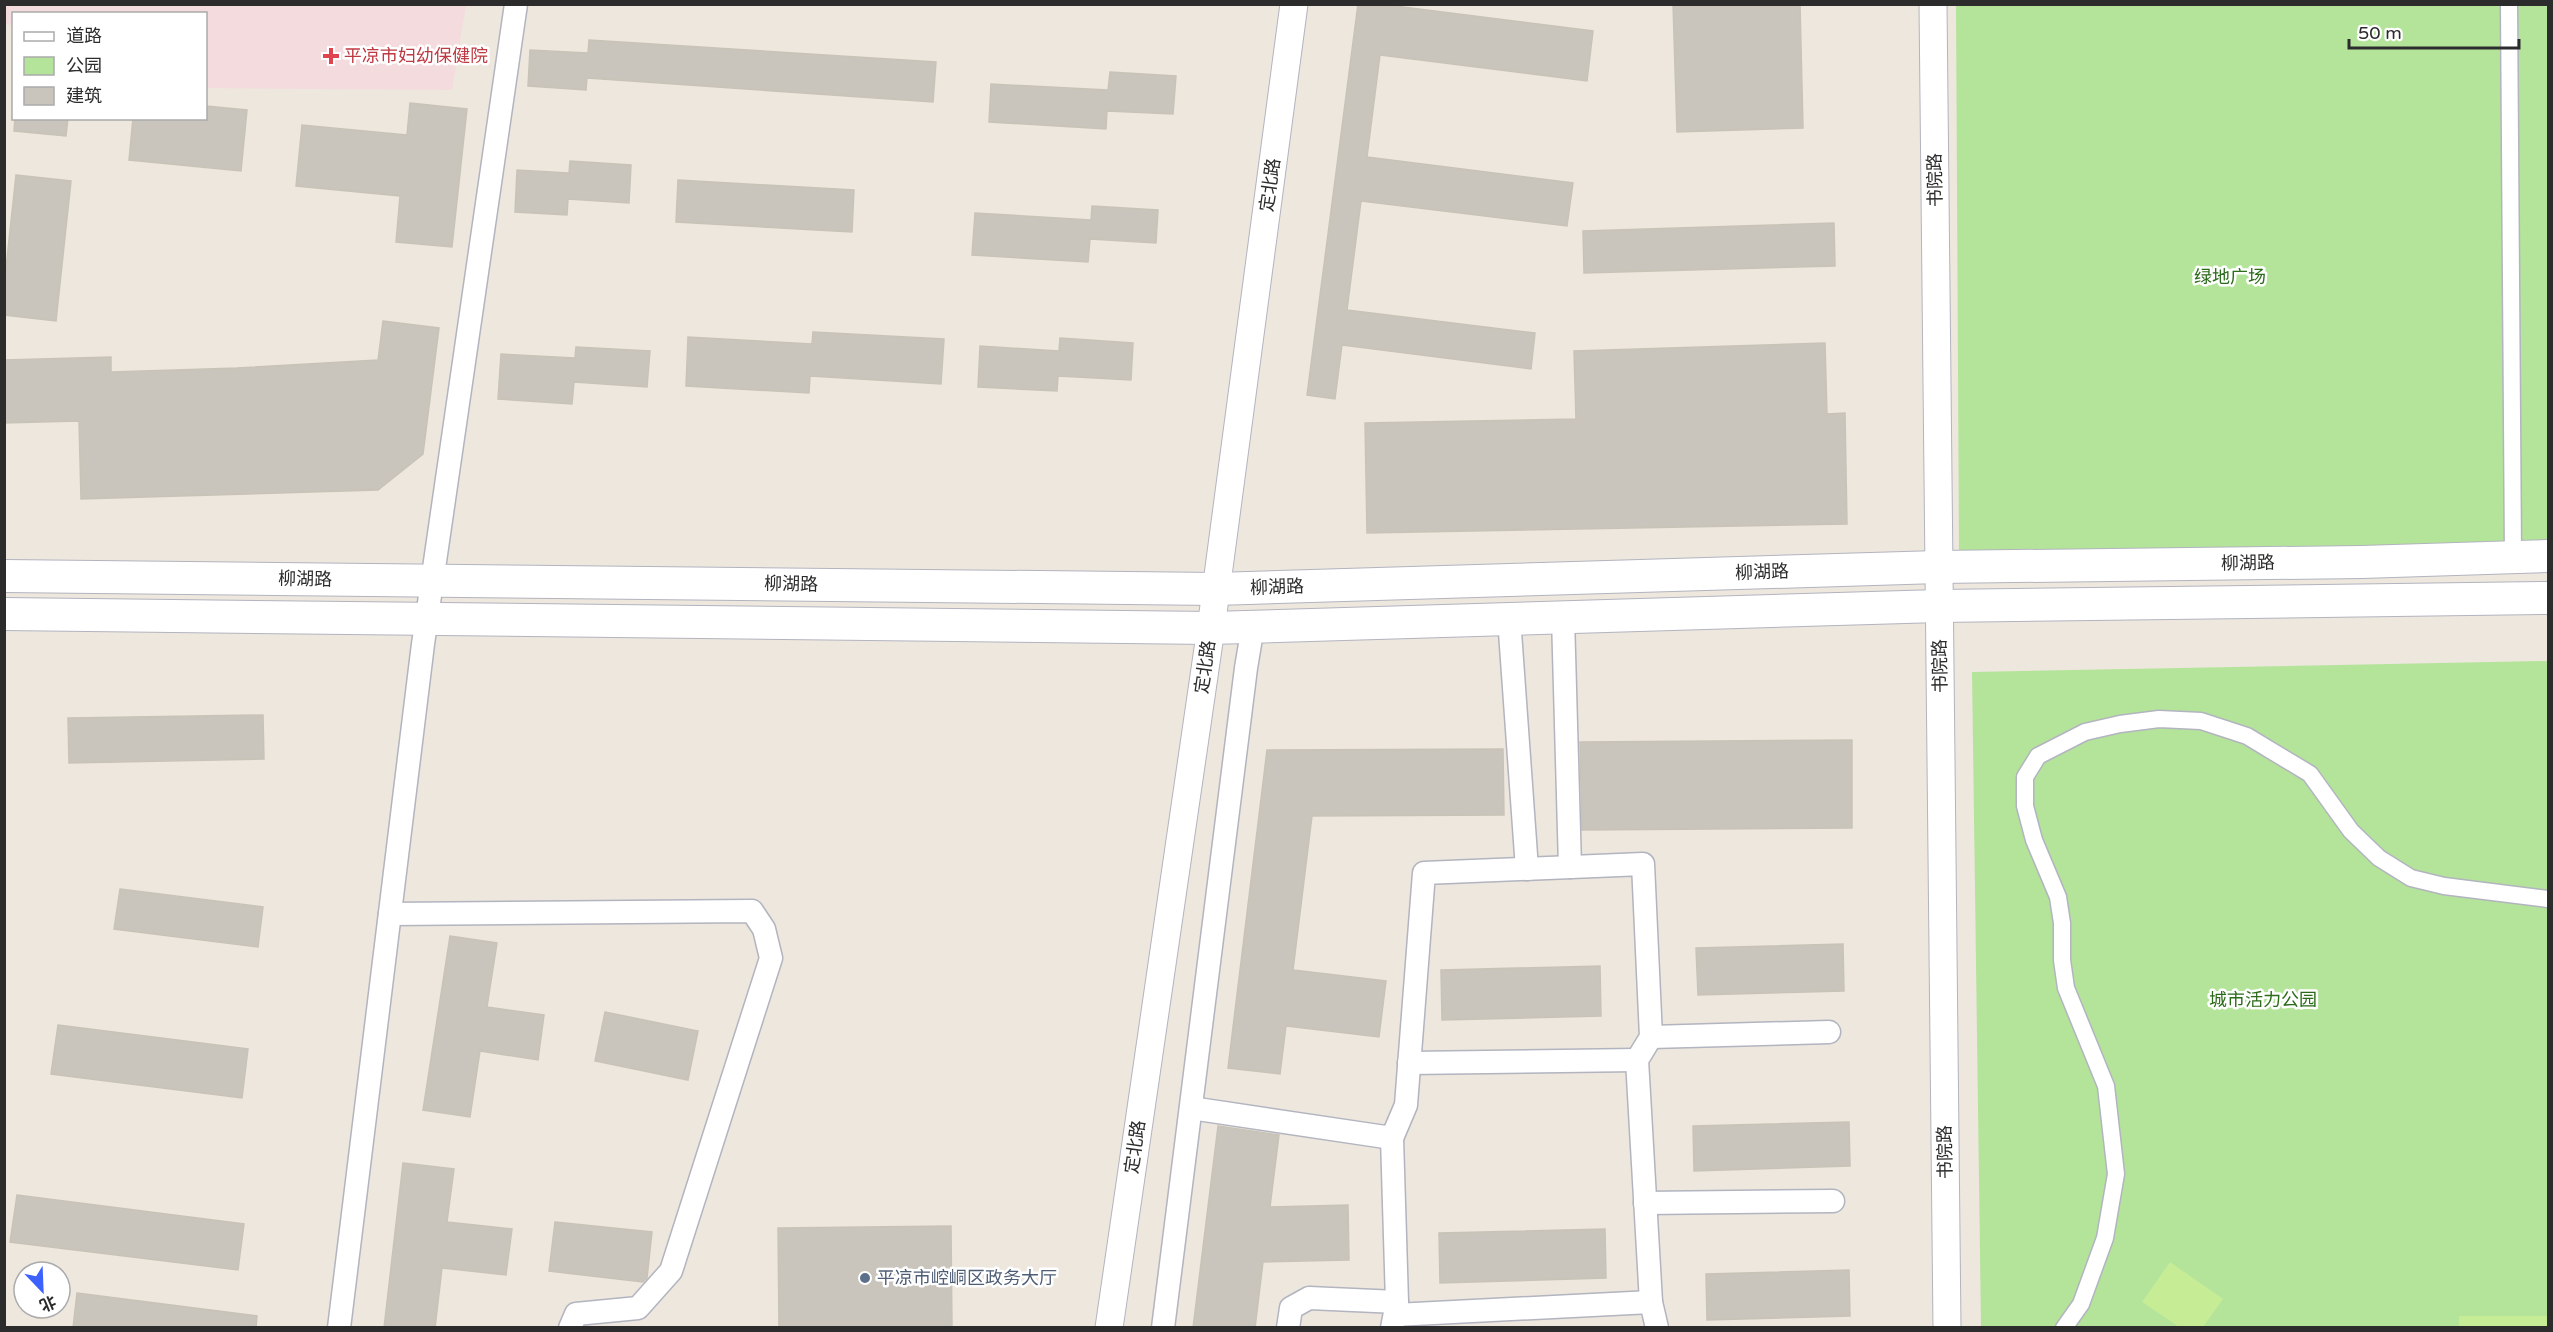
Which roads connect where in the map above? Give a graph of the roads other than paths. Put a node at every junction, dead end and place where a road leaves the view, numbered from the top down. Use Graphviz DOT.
graph roads {
  1 [pos="516,4"];
  2 [pos="1294,4"];
  3 [pos="1933,4"];
  4 [pos="2509,4"];
  5 [pos="2513,556"];
  6 [pos="2548,556"];
  7 [pos="1938,567"];
  8 [pos="4,576"];
  9 [pos="433,580"];
  10 [pos="1216,589"];
  11 [pos="2548,598"];
  12 [pos="1939,606"];
  13 [pos="4,614"];
  14 [pos="1563,617"];
  15 [pos="1509,618"];
  16 [pos="427,619"];
  17 [pos="1253,626"];
  18 [pos="1211,628"];
  19 [pos="1570,867"];
  20 [pos="1527,869"];
  21 [pos="2548,899"];
  22 [pos="390,914"];
  23 [pos="1829,1032"];
  24 [pos="1651,1037"];
  25 [pos="1637,1060"];
  26 [pos="1409,1063"];
  27 [pos="1191,1108"];
  28 [pos="1392,1138"];
  29 [pos="1833,1201"];
  30 [pos="1645,1203"];
  31 [pos="1650,1302"];
  32 [pos="1395,1315"];
  33 [pos="339,1328"];
  34 [pos="570,1328"];
  35 [pos="1109,1328"];
  36 [pos="1163,1328"];
  37 [pos="1288,1328"];
  38 [pos="1657,1328"];
  39 [pos="1947,1328"];
  40 [pos="2064,1328"];
  1 -- 9 [label="street"];
  2 -- 10 [label="street, 定北路"];
  3 -- 7 [label="street, 书院路"];
  4 -- 5 [label="street"];
  5 -- 6 [label="main road, 柳湖路"];
  5 -- 7 [label="main road, 柳湖路"];
  7 -- 10 [label="main road, 柳湖路"];
  7 -- 12 [label="street, 书院路"];
  8 -- 9 [label="main road, 柳湖路"];
  9 -- 10 [label="main road, 柳湖路"];
  9 -- 16 [label="street"];
  10 -- 18 [label="street, 定北路"];
  11 -- 12 [label="main road"];
  12 -- 14 [label="main road"];
  12 -- 39 [label="street, 书院路"];
  13 -- 16 [label="main road"];
  14 -- 15 [label="main road"];
  14 -- 19 [label="street"];
  15 -- 17 [label="main road"];
  15 -- 20 [label="street"];
  16 -- 18 [label="main road"];
  16 -- 22 [label="street"];
  17 -- 18 [label="main road"];
  17 -- 27 [label="street"];
  18 -- 35 [label="street, 定北路"];
  19 -- 20 [label="street"];
  19 -- 24 [label="street"];
  20 -- 26 [label="street"];
  21 -- 40 [label="street"];
  22 -- 33 [label="street"];
  22 -- 34 [label="street"];
  23 -- 24 [label="street"];
  24 -- 25 [label="street"];
  25 -- 26 [label="street"];
  25 -- 30 [label="street"];
  26 -- 28 [label="street"];
  27 -- 28 [label="street"];
  27 -- 36 [label="street"];
  28 -- 32 [label="street"];
  29 -- 30 [label="street"];
  30 -- 31 [label="street"];
  31 -- 32 [label="street"];
  31 -- 38 [label="street"];
  32 -- 37 [label="street"];
}
